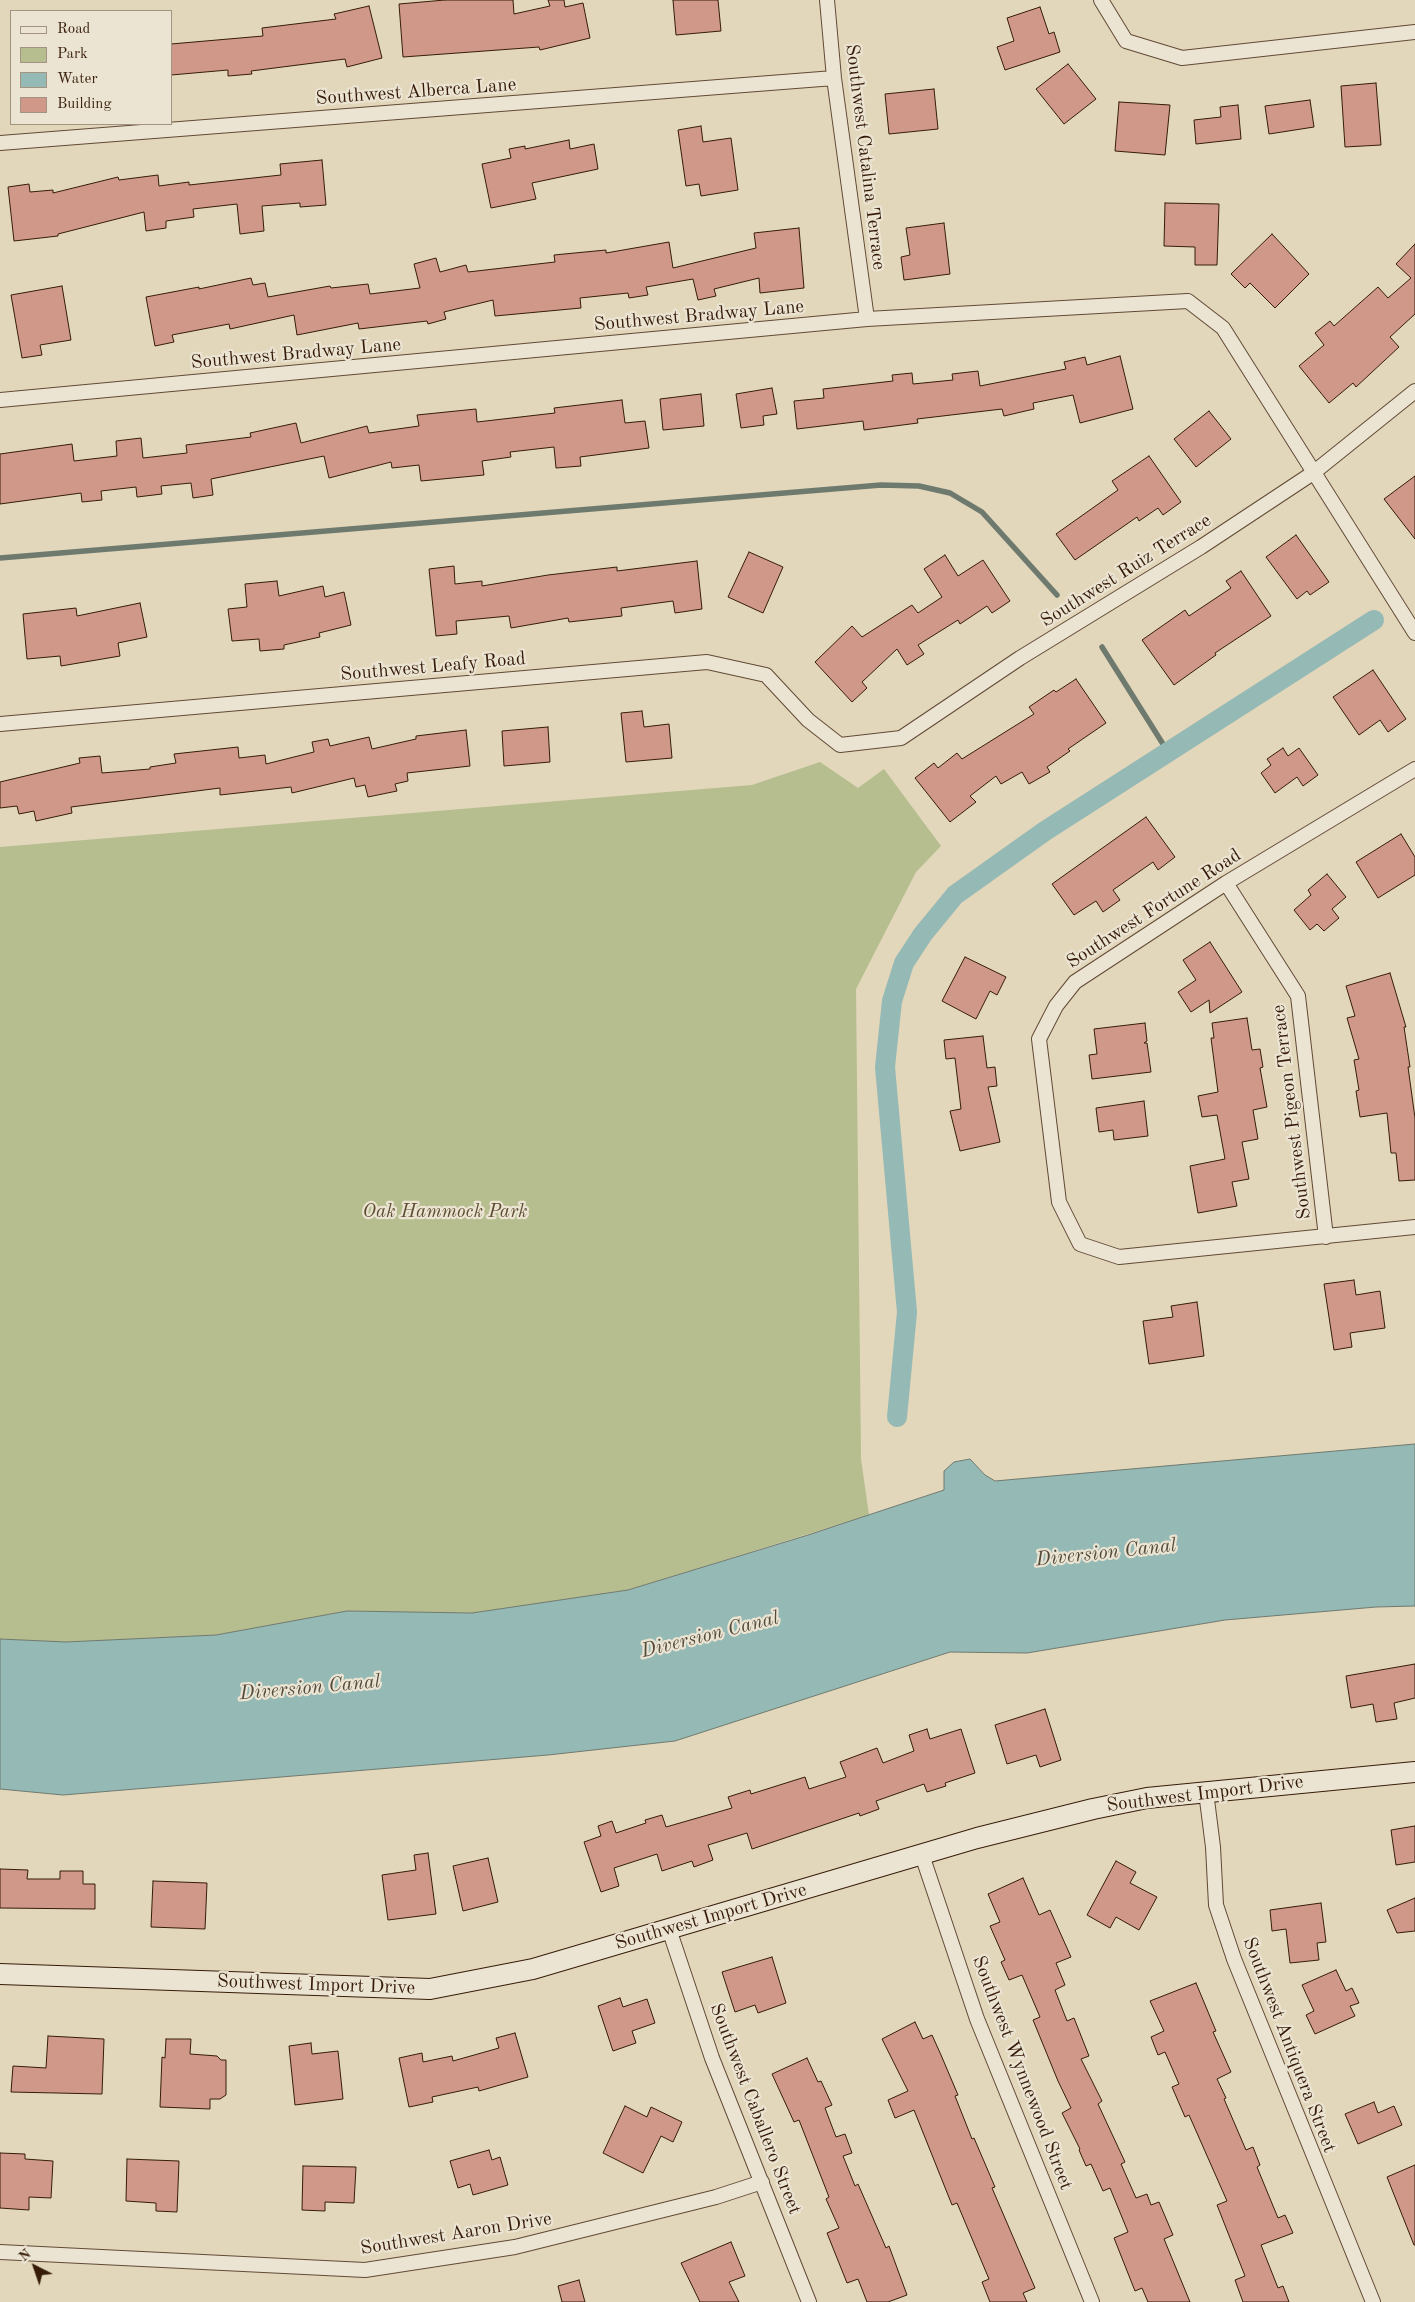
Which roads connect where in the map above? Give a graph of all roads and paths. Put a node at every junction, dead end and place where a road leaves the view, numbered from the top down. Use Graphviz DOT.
graph roads {
  1 [pos="827,0"];
  2 [pos="1101,0"];
  3 [pos="1415,32"];
  4 [pos="834,78"];
  5 [pos="0,143"];
  6 [pos="867,320"];
  7 [pos="1415,391"];
  8 [pos="0,400"];
  9 [pos="1313,474"];
  10 [pos="1415,633"];
  11 [pos="0,724"];
  12 [pos="840,745"];
  13 [pos="1415,768"];
  14 [pos="1226,883"];
  15 [pos="1415,1227"];
  16 [pos="1326,1237"];
  17 [pos="1415,1772"];
  18 [pos="1206,1792"];
  19 [pos="922,1855"];
  20 [pos="669,1929"];
  21 [pos="0,1974"];
  22 [pos="762,2182"];
  23 [pos="0,2252"];
  24 [pos="809,2302"];
  25 [pos="1092,2302"];
  26 [pos="1372,2302"];
  1 -- 4 [label="street, Southwest Catalina Terrace"];
  2 -- 3 [label="street"];
  4 -- 5 [label="street, Southwest Alberca Lane"];
  4 -- 6 [label="street, Southwest Catalina Terrace"];
  6 -- 8 [label="street, Southwest Bradway Lane"];
  6 -- 9 [label="street, Southwest Bradway Lane"];
  7 -- 9 [label="street, Southwest Ruiz Terrace"];
  9 -- 10 [label="street, Southwest Bradway Lane"];
  9 -- 12 [label="street, Southwest Ruiz Terrace"];
  11 -- 12 [label="street, Southwest Leafy Road"];
  13 -- 14 [label="street, Southwest Fortune Road"];
  14 -- 16 [label="street, Southwest Pigeon Terrace"];
  14 -- 16 [label="street, Southwest Fortune Road"];
  15 -- 16 [label="street"];
  17 -- 18 [label="street, Southwest Import Drive"];
  18 -- 19 [label="street, Southwest Import Drive"];
  18 -- 26 [label="street, Southwest Antiquera Street"];
  19 -- 20 [label="street, Southwest Import Drive"];
  19 -- 25 [label="street, Southwest Wynnewood Street"];
  20 -- 21 [label="street, Southwest Import Drive"];
  20 -- 22 [label="street, Southwest Caballero Street"];
  22 -- 23 [label="street, Southwest Aaron Drive"];
  22 -- 24 [label="street, Southwest Caballero Street"];
}
